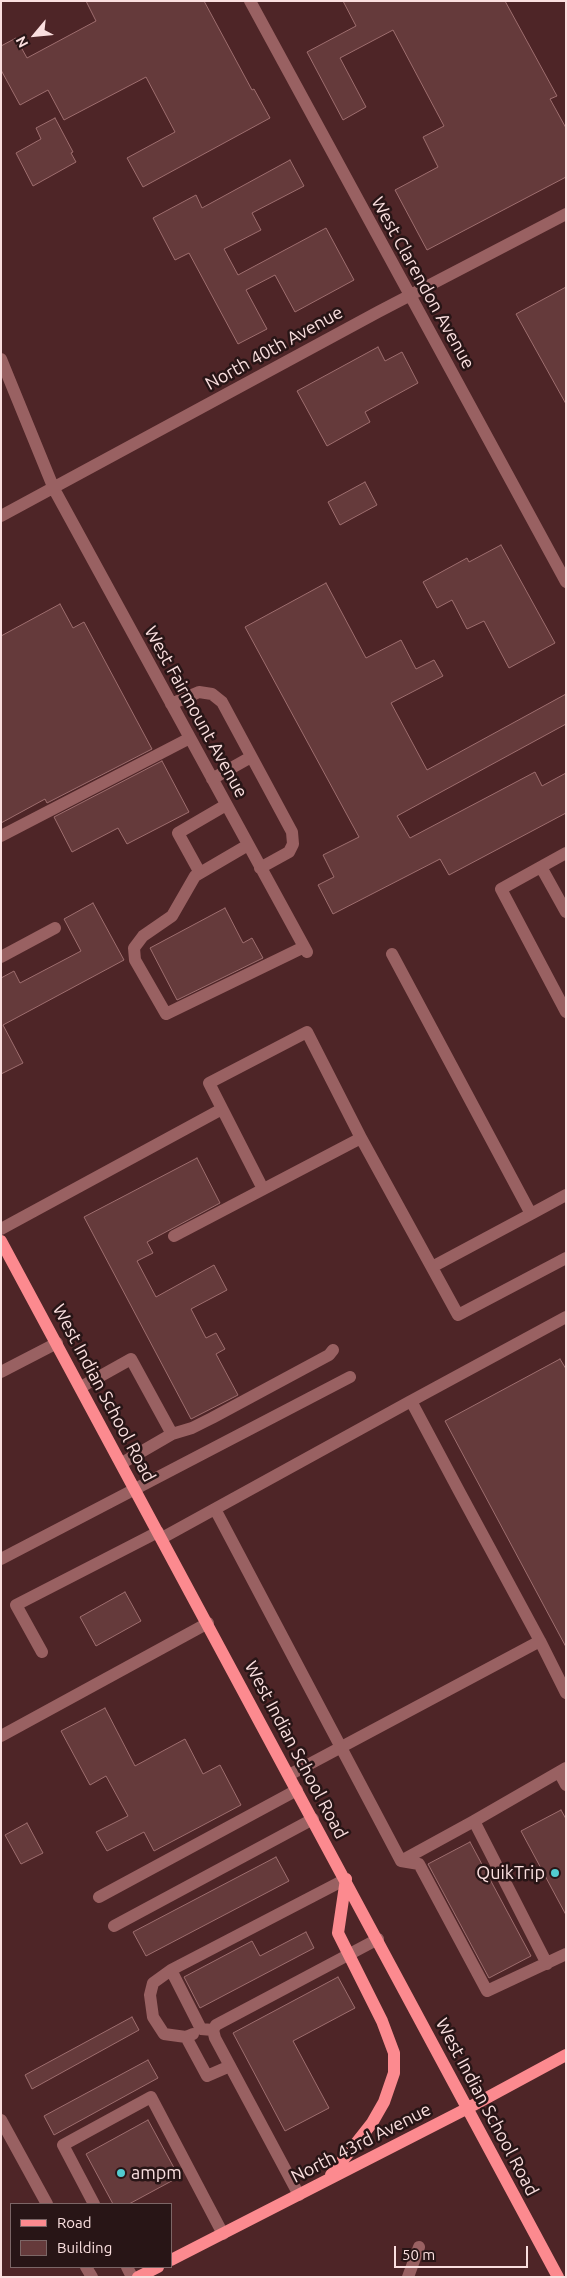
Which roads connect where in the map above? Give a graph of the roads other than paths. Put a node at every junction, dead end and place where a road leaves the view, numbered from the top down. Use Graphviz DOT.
graph roads {
  1 [pos="251,2"];
  2 [pos="566,214"];
  3 [pos="410,295"];
  4 [pos="1,359"];
  5 [pos="54,489"];
  6 [pos="1,516"];
  7 [pos="566,582"];
  8 [pos="171,704"];
  9 [pos="190,738"];
  10 [pos="251,757"];
  11 [pos="212,779"];
  12 [pos="226,805"];
  13 [pos="1,836"];
  14 [pos="248,845"];
  15 [pos="566,853"];
  16 [pos="541,867"];
  17 [pos="260,868"];
  18 [pos="200,873"];
  19 [pos="566,912"];
  20 [pos="55,928"];
  21 [pos="392,954"];
  22 [pos="1,957"];
  23 [pos="566,1012"];
  24 [pos="222,1109"];
  25 [pos="361,1138"];
  26 [pos="263,1188"];
  27 [pos="566,1195"];
  28 [pos="530,1214"];
  29 [pos="1,1229"];
  30 [pos="174,1236"];
  31 [pos="1,1241"];
  32 [pos="566,1258"];
  33 [pos="432,1267"];
  34 [pos="566,1317"];
  35 [pos="57,1342"];
  36 [pos="333,1350"];
  37 [pos="1,1372"];
  38 [pos="350,1377"];
  39 [pos="81,1387"];
  40 [pos="411,1401"];
  41 [pos="172,1434"];
  42 [pos="122,1463"];
  43 [pos="136,1490"];
  44 [pos="215,1509"];
  45 [pos="160,1535"];
  46 [pos="1,1559"];
  47 [pos="208,1623"];
  48 [pos="540,1641"];
  49 [pos="42,1652"];
  50 [pos="566,1693"];
  51 [pos="1,1736"];
  52 [pos="341,1746"];
  53 [pos="562,1770"];
  54 [pos="289,1775"];
  55 [pos="566,1785"];
  56 [pos="297,1790"];
  57 [pos="313,1819"];
  58 [pos="474,1821"];
  59 [pos="401,1861"];
  60 [pos="346,1879"];
  61 [pos="99,1897"];
  62 [pos="114,1926"];
  63 [pos="378,1939"];
  64 [pos="348,1954"];
  65 [pos="566,1954"];
  66 [pos="546,1964"];
  67 [pos="171,1970"];
  68 [pos="207,2030"];
  69 [pos="186,2037"];
  70 [pos="566,2055"];
  71 [pos="230,2066"];
  72 [pos="468,2108"];
  73 [pos="1,2120"];
  74 [pos="325,2182"];
  75 [pos="299,2195"];
  76 [pos="46,2203"];
  77 [pos="93,2203"];
  78 [pos="223,2234"];
  79 [pos="419,2246"];
  80 [pos="172,2260"];
  81 [pos="156,2268"];
  82 [pos="138,2277"];
  83 [pos="408,2277"];
  84 [pos="558,2277"];
  1 -- 3 [label="street, West Clarendon Avenue"];
  2 -- 3 [label="street, North 40th Avenue"];
  3 -- 5 [label="street, North 40th Avenue"];
  3 -- 7 [label="street, West Clarendon Avenue"];
  4 -- 5 [label="street, West Fairmount Avenue"];
  5 -- 6 [label="street, North 40th Avenue"];
  5 -- 8 [label="street, West Fairmount Avenue"];
  8 -- 9 [label="street, West Fairmount Avenue"];
  8 -- 10 [label="street"];
  9 -- 11 [label="street, West Fairmount Avenue"];
  9 -- 13 [label="street"];
  10 -- 11 [label="street"];
  10 -- 17 [label="street"];
  11 -- 12 [label="street, West Fairmount Avenue"];
  12 -- 14 [label="street, West Fairmount Avenue"];
  12 -- 18 [label="street"];
  14 -- 17 [label="street, West Fairmount Avenue"];
  14 -- 18 [label="street"];
  15 -- 16 [label="street"];
  16 -- 19 [label="street"];
  16 -- 23 [label="street"];
  17 -- 18 [label="street, West Fairmount Avenue"];
  20 -- 22 [label="street"];
  21 -- 28 [label="street"];
  24 -- 25 [label="street"];
  24 -- 26 [label="street"];
  24 -- 29 [label="street"];
  25 -- 26 [label="street"];
  25 -- 33 [label="street"];
  26 -- 30 [label="street"];
  27 -- 28 [label="street"];
  28 -- 33 [label="street"];
  31 -- 35 [label="main road, West Indian School Road"];
  32 -- 33 [label="street"];
  34 -- 40 [label="street"];
  35 -- 37 [label="street"];
  35 -- 39 [label="main road, West Indian School Road"];
  36 -- 41 [label="street"];
  38 -- 43 [label="street"];
  39 -- 41 [label="street"];
  39 -- 42 [label="main road, West Indian School Road"];
  40 -- 44 [label="street"];
  40 -- 48 [label="street"];
  41 -- 42 [label="street"];
  42 -- 43 [label="main road, West Indian School Road"];
  43 -- 45 [label="main road, West Indian School Road"];
  43 -- 46 [label="street"];
  44 -- 45 [label="street"];
  44 -- 52 [label="street"];
  45 -- 47 [label="main road, West Indian School Road"];
  45 -- 49 [label="street"];
  47 -- 51 [label="street"];
  47 -- 54 [label="main road, West Indian School Road"];
  48 -- 50 [label="street"];
  48 -- 52 [label="street"];
  52 -- 54 [label="street"];
  52 -- 59 [label="street"];
  53 -- 55 [label="street"];
  53 -- 58 [label="street"];
  54 -- 56 [label="main road, West Indian School Road"];
  56 -- 57 [label="main road, West Indian School Road"];
  56 -- 61 [label="street"];
  57 -- 60 [label="main road, West Indian School Road"];
  57 -- 62 [label="street"];
  58 -- 59 [label="street"];
  58 -- 66 [label="street"];
  59 -- 66 [label="street"];
  60 -- 63 [label="main road, West Indian School Road"];
  60 -- 64 [label="main road"];
  60 -- 67 [label="street"];
  63 -- 64 [label="street"];
  63 -- 72 [label="main road, West Indian School Road"];
  64 -- 68 [label="street"];
  64 -- 74 [label="main road"];
  65 -- 66 [label="street"];
  67 -- 68 [label="street"];
  67 -- 69 [label="street"];
  68 -- 69 [label="street"];
  68 -- 71 [label="street"];
  69 -- 71 [label="street"];
  70 -- 72 [label="main road, North 43rd Avenue"];
  71 -- 75 [label="street"];
  72 -- 74 [label="main road, North 43rd Avenue"];
  72 -- 84 [label="main road, West Indian School Road"];
  73 -- 76 [label="street"];
  74 -- 75 [label="main road, North 43rd Avenue"];
  75 -- 78 [label="main road, North 43rd Avenue"];
  77 -- 78 [label="street"];
  78 -- 80 [label="main road, North 43rd Avenue"];
  79 -- 83 [label="street"];
  81 -- 82 [label="main road"];
}
